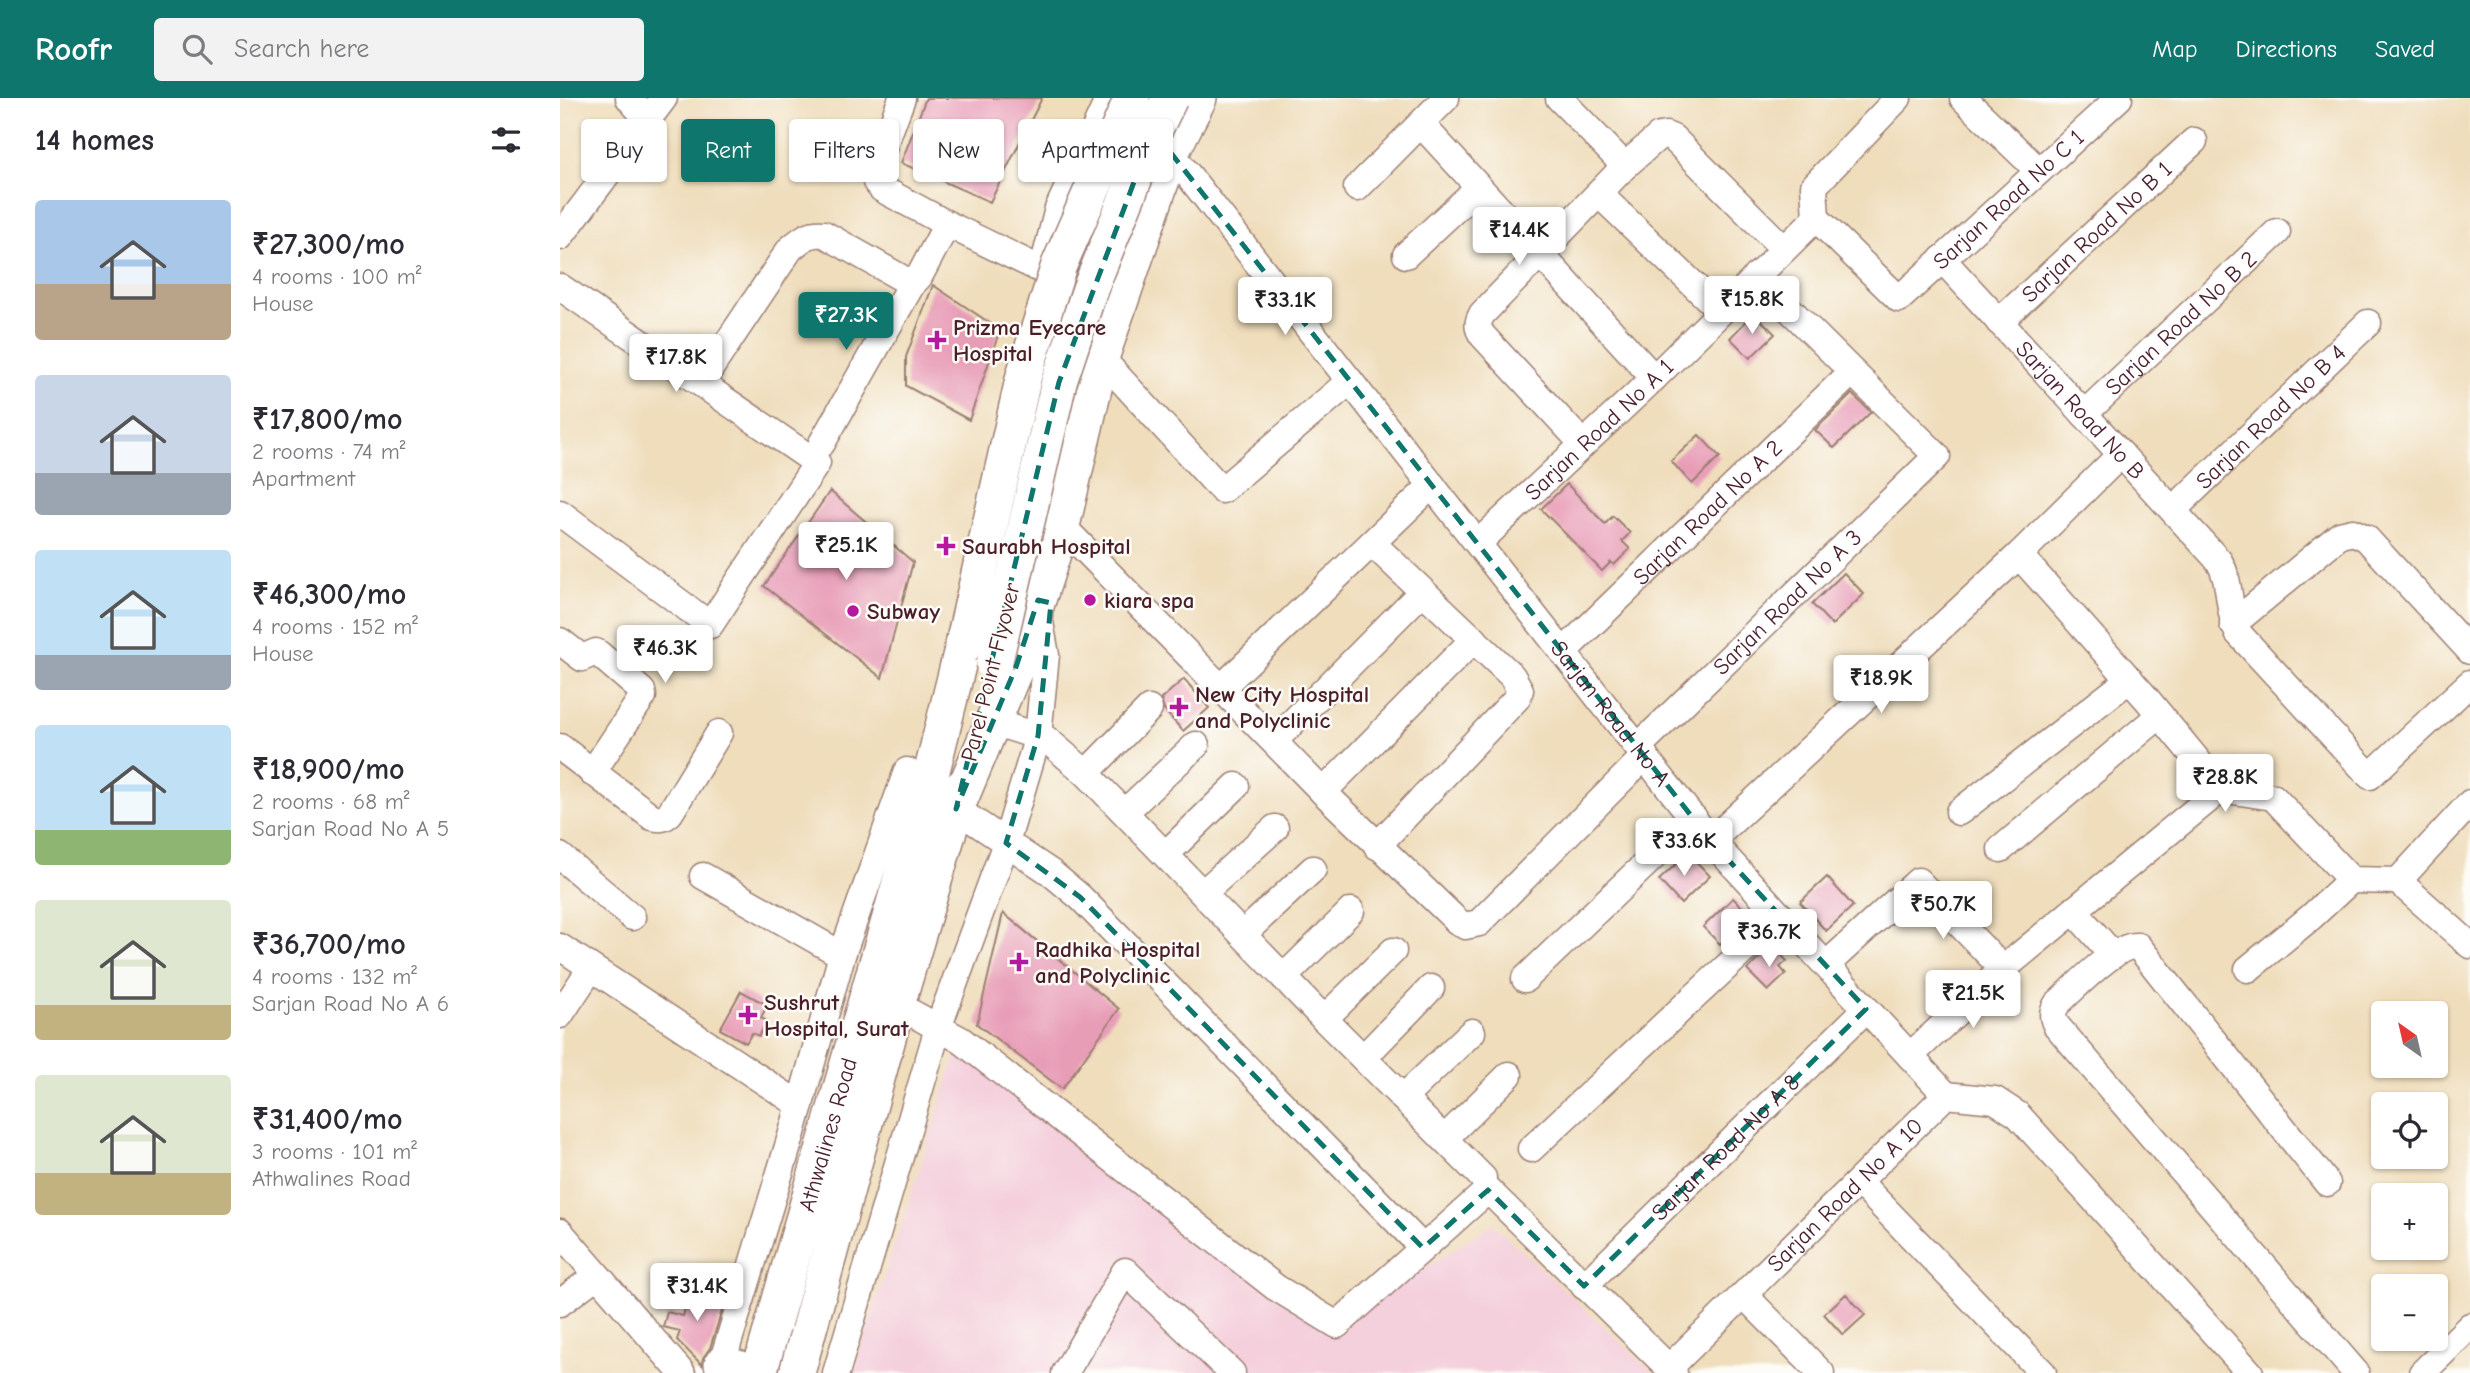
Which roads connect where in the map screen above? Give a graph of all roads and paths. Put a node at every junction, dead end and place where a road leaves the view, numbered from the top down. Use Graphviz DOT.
graph roads {
  1 [pos="629,98"];
  2 [pos="664,98"];
  3 [pos="902,98"];
  4 [pos="1132,98"];
  5 [pos="1170,98"];
  6 [pos="1199,98"];
  7 [pos="1446,98"];
  8 [pos="1898,98"];
  9 [pos="1963,98"];
  10 [pos="2119,98"];
  11 [pos="1564,100"];
  12 [pos="1108,108"];
  13 [pos="647,119"];
  14 [pos="649,119"];
  15 [pos="1123,119"];
  16 [pos="1421,124"];
  17 [pos="2194,141"];
  18 [pos="1173,149"];
  19 [pos="1173,156"];
  20 [pos="1625,166"];
  21 [pos="2039,171"];
  22 [pos="600,182"];
  23 [pos="1161,182"];
  24 [pos="1357,188"];
  25 [pos="1478,188"];
  26 [pos="1599,194"];
  27 [pos="1816,218"];
  28 [pos="947,224"];
  29 [pos="562,231"];
  30 [pos="2277,232"];
  31 [pos="1784,249"];
  32 [pos="1539,254"];
  33 [pos="1406,255"];
  34 [pos="1942,259"];
  35 [pos="1046,272"];
  36 [pos="1756,276"];
  37 [pos="912,284"];
  38 [pos="560,287"];
  39 [pos="1721,311"];
  40 [pos="1999,322"];
  41 [pos="2368,323"];
  42 [pos="1101,358"];
  43 [pos="710,369"];
  44 [pos="1852,372"];
  45 [pos="1654,378"];
  46 [pos="1350,381"];
  47 [pos="2084,414"];
  48 [pos="822,443"];
  49 [pos="1581,443"];
  50 [pos="2121,454"];
  51 [pos="1432,485"];
  52 [pos="2172,510"];
  53 [pos="560,513"];
  54 [pos="1062,526"];
  55 [pos="1372,543"];
  56 [pos="1478,543"];
  57 [pos="2019,555"];
  58 [pos="1422,592"];
  59 [pos="1037,604"];
  60 [pos="2233,624"];
  61 [pos="1474,639"];
  62 [pos="560,642"];
  63 [pos="2470,651"];
  64 [pos="1563,652"];
  65 [pos="2130,679"];
  66 [pos="2470,683"];
  67 [pos="1221,688"];
  68 [pos="1149,709"];
  69 [pos="2160,715"];
  70 [pos="993,722"];
  71 [pos="719,733"];
  72 [pos="1038,736"];
  73 [pos="1274,741"];
  74 [pos="1196,746"];
  75 [pos="560,747"];
  76 [pos="1642,752"];
  77 [pos="592,772"];
  78 [pos="919,773"];
  79 [pos="1086,773"];
  80 [pos="1236,786"];
  81 [pos="2221,789"];
  82 [pos="1323,792"];
  83 [pos="2470,803"];
  84 [pos="956,810"];
  85 [pos="1125,812"];
  86 [pos="1959,812"];
  87 [pos="1694,818"];
  88 [pos="1275,828"];
  89 [pos="1712,841"];
  90 [pos="1006,843"];
  91 [pos="1377,846"];
  92 [pos="2001,849"];
  93 [pos="1166,853"];
  94 [pos="560,856"];
  95 [pos="1313,869"];
  96 [pos="703,876"];
  97 [pos="2351,880"];
  98 [pos="2398,881"];
  99 [pos="1203,893"];
  100 [pos="2073,910"];
  101 [pos="1351,911"];
  102 [pos="1781,916"];
  103 [pos="632,917"];
  104 [pos="1243,934"];
  105 [pos="2470,945"];
  106 [pos="560,947"];
  107 [pos="1394,951"];
  108 [pos="842,955"];
  109 [pos="2113,955"];
  110 [pos="1825,965"];
  111 [pos="591,968"];
  112 [pos="2248,969"];
  113 [pos="2003,970"];
  114 [pos="1284,977"];
  115 [pos="1525,979"];
  116 [pos="1431,988"];
  117 [pos="897,1005"];
  118 [pos="1866,1009"];
  119 [pos="560,1015"];
  120 [pos="1324,1019"];
  121 [pos="938,1028"];
  122 [pos="1472,1032"];
  123 [pos="1910,1056"];
  124 [pos="1364,1058"];
  125 [pos="1510,1075"];
  126 [pos="1946,1096"];
  127 [pos="1403,1098"];
  128 [pos="800,1105"];
  129 [pos="1444,1139"];
  130 [pos="1531,1149"];
  131 [pos="1483,1178"];
  132 [pos="1859,1182"];
  133 [pos="2327,1182"];
  134 [pos="560,1232"];
  135 [pos="1423,1248"];
  136 [pos="597,1275"];
  137 [pos="1584,1286"];
  138 [pos="1744,1294"];
  139 [pos="560,1303"];
  140 [pos="2470,1326"];
  141 [pos="721,1368"];
  142 [pos="1672,1370"];
  143 [pos="682,1373"];
  144 [pos="757,1373"];
  145 [pos="797,1373"];
  146 [pos="836,1373"];
  147 [pos="1065,1373"];
  148 [pos="1232,1373"];
  149 [pos="1821,1373"];
  150 [pos="2043,1373"];
  151 [pos="2250,1373"];
  152 [pos="2356,1373"];
  153 [pos="2422,1373"];
  1 -- 13 [label="street"];
  2 -- 14 [label="street"];
  3 -- 28 [label="street"];
  4 -- 78 [label="main road, Parel Point Flyover, bridge"];
  5 -- 84 [label="main road, Parel Point Flyover, bridge"];
  6 -- 18 [label="main road"];
  7 -- 16 [label="street"];
  8 -- 27 [label="street"];
  9 -- 21 [label="street"];
  10 -- 21 [label="street, Sarjan Road No C 1"];
  11 -- 20 [label="street"];
  12 -- 15 [label="street"];
  12 -- 35 [label="main road"];
  16 -- 24 [label="street"];
  16 -- 25 [label="street"];
  17 -- 40 [label="street, Sarjan Road No B 1"];
  19 -- 46 [label="street, Sarjan Road No A"];
  20 -- 26 [label="street"];
  20 -- 31 [label="street"];
  21 -- 34 [label="street, Sarjan Road No C 1"];
  22 -- 29 [label="street"];
  23 -- 42 [label="main road"];
  25 -- 32 [label="street"];
  25 -- 33 [label="street"];
  26 -- 32 [label="street"];
  26 -- 39 [label="street"];
  27 -- 31 [label="street, Sarjan Road No A 1"];
  27 -- 34 [label="street, Sarjan Road No C 1"];
  28 -- 35 [label="street"];
  28 -- 37 [label="street"];
  30 -- 47 [label="street, Sarjan Road No B 2"];
  31 -- 36 [label="street, Sarjan Road No A 1"];
  32 -- 45 [label="street"];
  32 -- 49 [label="street"];
  34 -- 40 [label="street, Sarjan Road No B"];
  35 -- 78 [label="main road"];
  36 -- 39 [label="street, Sarjan Road No A 1"];
  36 -- 44 [label="street"];
  37 -- 43 [label="street"];
  37 -- 48 [label="street"];
  38 -- 53 [label="street"];
  39 -- 45 [label="street, Sarjan Road No A 1"];
  40 -- 47 [label="street, Sarjan Road No B"];
  41 -- 52 [label="street, Sarjan Road No B 4"];
  42 -- 46 [label="street"];
  42 -- 54 [label="main road"];
  44 -- 64 [label="street, Sarjan Road No A 2"];
  44 -- 76 [label="street, Sarjan Road No A 3"];
  45 -- 49 [label="street, Sarjan Road No A 1"];
  46 -- 51 [label="street, Sarjan Road No A"];
  47 -- 50 [label="street, Sarjan Road No B"];
  49 -- 56 [label="street, Sarjan Road No A 1"];
  50 -- 52 [label="street, Sarjan Road No B"];
  50 -- 57 [label="street"];
  51 -- 55 [label="street"];
  51 -- 56 [label="street, Sarjan Road No A"];
  52 -- 60 [label="street, Sarjan Road No B"];
  54 -- 59 [label="main road"];
  54 -- 67 [label="street"];
  55 -- 58 [label="street"];
  55 -- 67 [label="street"];
  56 -- 64 [label="street, Sarjan Road No A"];
  57 -- 65 [label="street"];
  57 -- 89 [label="street"];
  58 -- 61 [label="street"];
  58 -- 73 [label="street"];
  59 -- 70 [label="main road"];
  59 -- 72 [label="street"];
  60 -- 63 [label="street"];
  60 -- 66 [label="street"];
  61 -- 82 [label="street"];
  61 -- 91 [label="street"];
  62 -- 77 [label="street"];
  64 -- 76 [label="street, Sarjan Road No A"];
  65 -- 69 [label="street"];
  65 -- 86 [label="street"];
  67 -- 73 [label="street"];
  68 -- 79 [label="street"];
  69 -- 81 [label="street"];
  69 -- 92 [label="street"];
  70 -- 72 [label="street"];
  70 -- 84 [label="main road"];
  71 -- 77 [label="street"];
  72 -- 79 [label="street"];
  72 -- 90 [label="street"];
  73 -- 82 [label="street"];
  74 -- 85 [label="street"];
  75 -- 77 [label="street"];
  76 -- 87 [label="street, Sarjan Road No A"];
  76 -- 91 [label="street, Sarjan Road No A 3"];
  78 -- 108 [label="street"];
  78 -- 144 [label="main road, Athwalines Road"];
  79 -- 85 [label="street"];
  80 -- 93 [label="street"];
  81 -- 97 [label="street"];
  81 -- 100 [label="street"];
  82 -- 91 [label="street"];
  83 -- 98 [label="street"];
  84 -- 90 [label="street"];
  84 -- 117 [label="main road, Athwalines Road"];
  85 -- 93 [label="street"];
  87 -- 89 [label="street, Sarjan Road No A"];
  87 -- 115 [label="street"];
  88 -- 99 [label="street"];
  89 -- 102 [label="street, Sarjan Road No A"];
  90 -- 121 [label="street"];
  90 -- 135 [label="street"];
  93 -- 99 [label="street"];
  94 -- 103 [label="street"];
  95 -- 104 [label="street"];
  96 -- 108 [label="street"];
  97 -- 98 [label="street"];
  97 -- 112 [label="street"];
  98 -- 105 [label="street"];
  99 -- 104 [label="street"];
  100 -- 109 [label="street"];
  100 -- 113 [label="street"];
  101 -- 114 [label="street"];
  102 -- 110 [label="street, Sarjan Road No A"];
  102 -- 130 [label="street"];
  104 -- 114 [label="street"];
  106 -- 111 [label="street"];
  107 -- 120 [label="street"];
  108 -- 128 [label="street"];
  109 -- 133 [label="street"];
  109 -- 152 [label="street"];
  110 -- 113 [label="street"];
  110 -- 118 [label="street, Sarjan Road No A"];
  111 -- 119 [label="street"];
  111 -- 128 [label="street"];
  113 -- 123 [label="street"];
  114 -- 120 [label="street"];
  116 -- 124 [label="street"];
  117 -- 121 [label="street"];
  117 -- 145 [label="main road, Athwalines Road"];
  118 -- 123 [label="street, Sarjan Road No A"];
  118 -- 137 [label="street, Sarjan Road No A 8"];
  120 -- 124 [label="street"];
  121 -- 135 [label="street"];
  121 -- 146 [label="street"];
  122 -- 127 [label="street"];
  123 -- 126 [label="street, Sarjan Road No A"];
  124 -- 127 [label="street"];
  125 -- 129 [label="street"];
  126 -- 132 [label="street, Sarjan Road No A 10"];
  126 -- 151 [label="street"];
  127 -- 129 [label="street"];
  128 -- 141 [label="street"];
  129 -- 131 [label="street"];
  132 -- 138 [label="street, Sarjan Road No A 10"];
  132 -- 150 [label="street"];
  134 -- 136 [label="street"];
  135 -- 137 [label="street"];
  136 -- 139 [label="street"];
  136 -- 143 [label="street"];
  137 -- 142 [label="street"];
  138 -- 142 [label="street, Sarjan Road No A 10"];
  138 -- 149 [label="street"];
  140 -- 153 [label="street"];
  141 -- 144 [label="main road"];
  147 -- 148 [label="street"];
}
